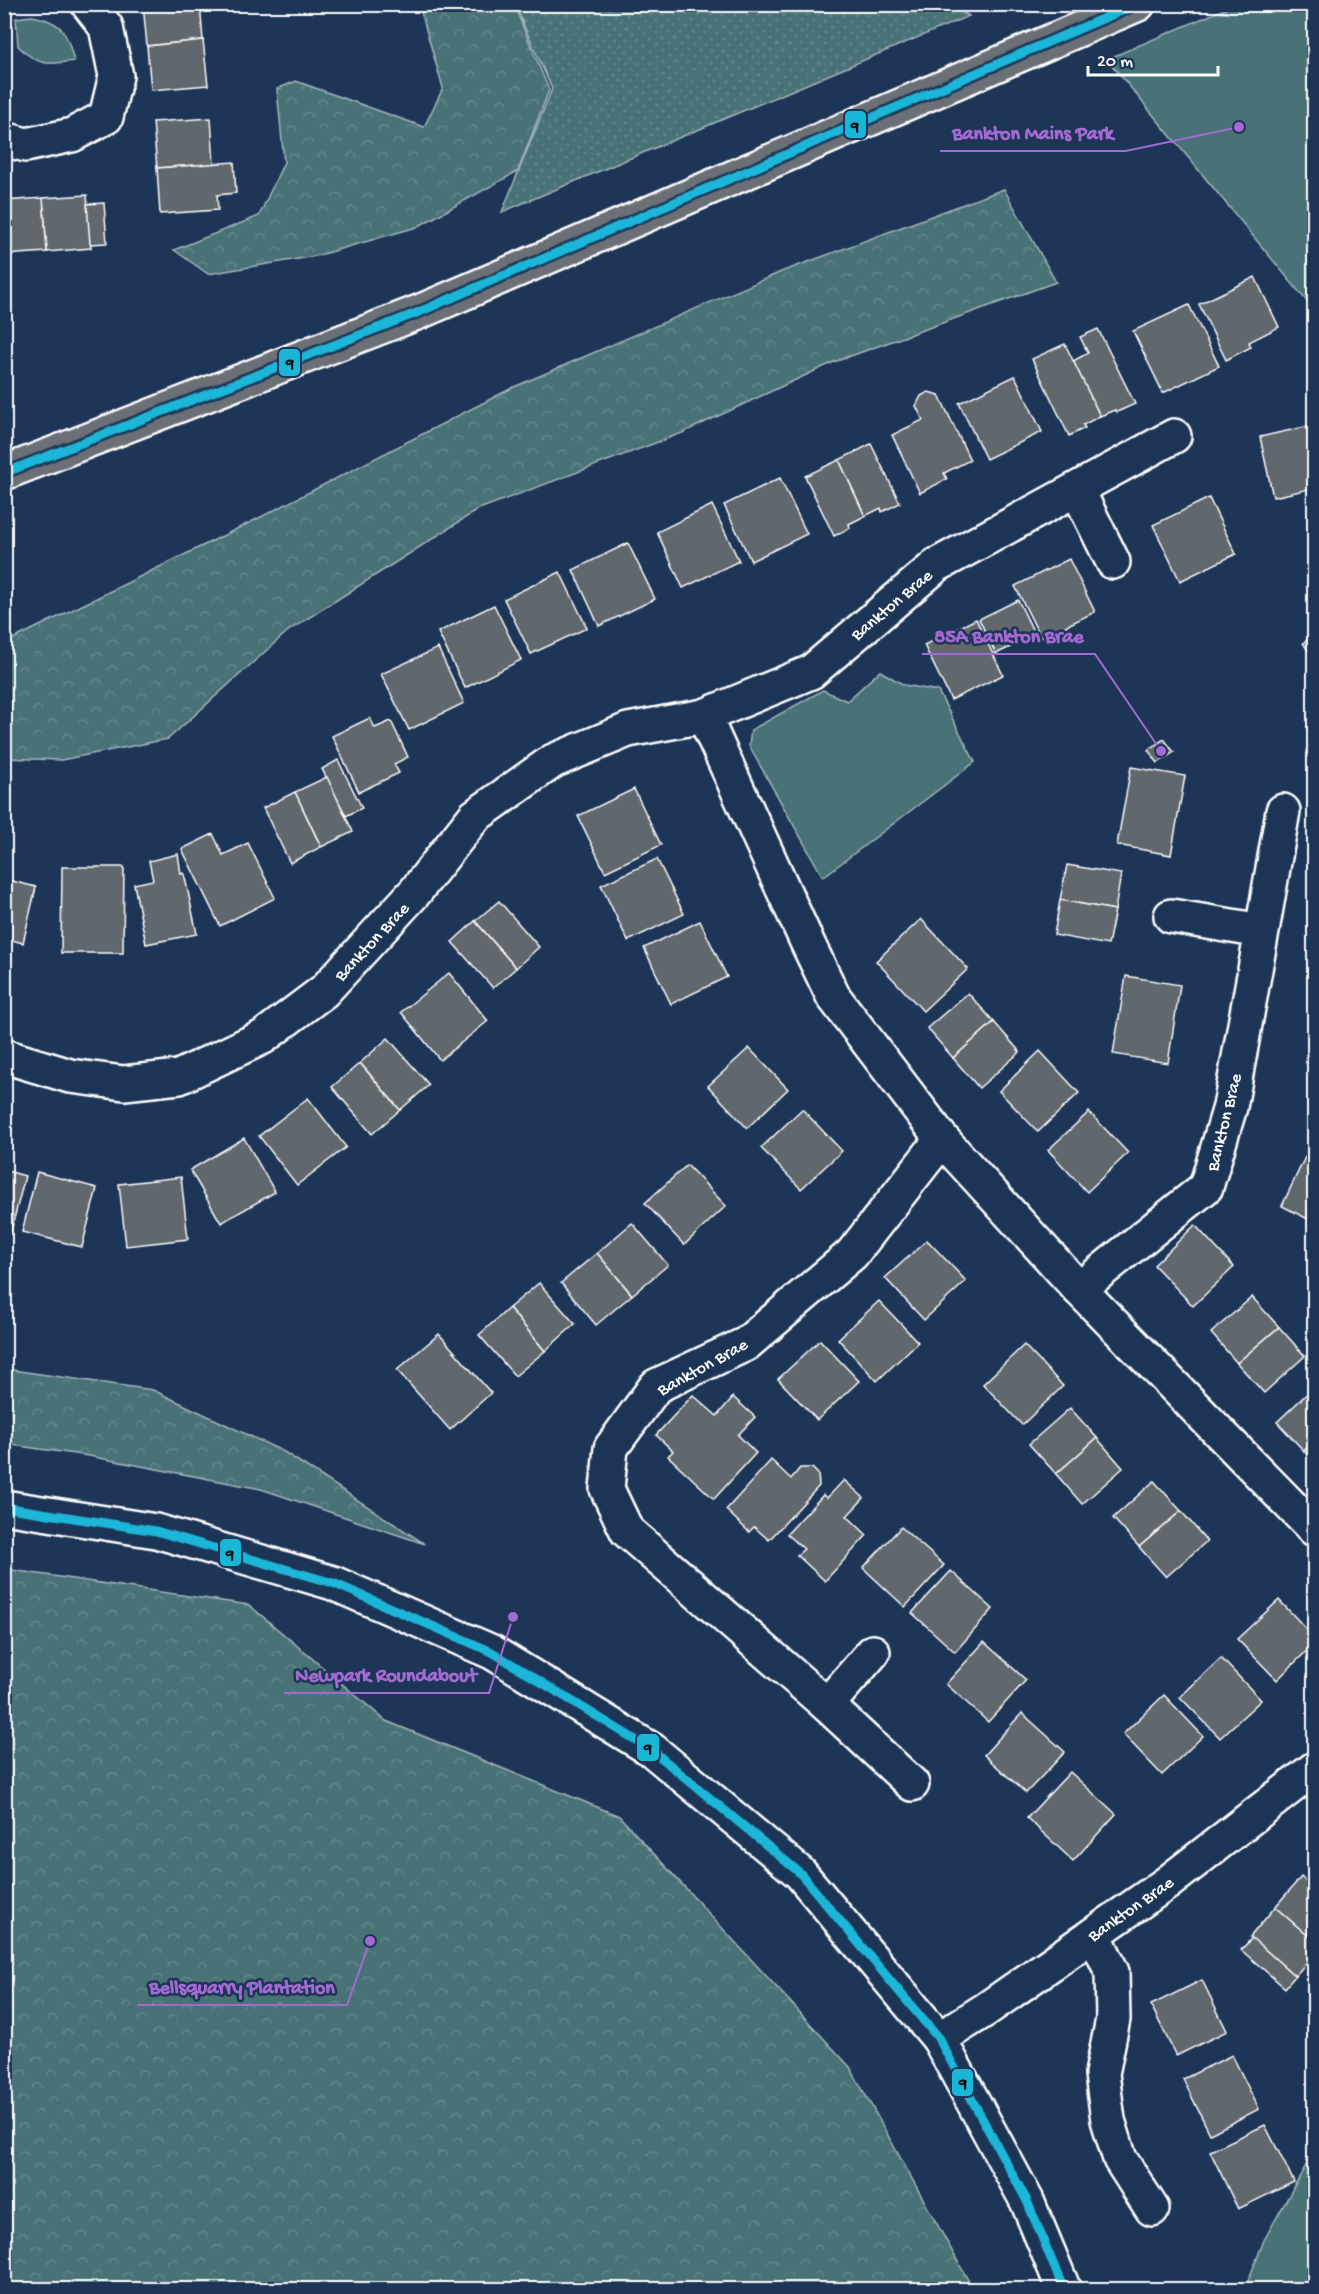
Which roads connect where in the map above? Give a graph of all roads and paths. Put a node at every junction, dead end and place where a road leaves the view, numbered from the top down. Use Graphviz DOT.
graph roads {
  1 [pos="88,4"];
  2 [pos="1138,4"];
  3 [pos="4,140"];
  4 [pos="1174,436"];
  5 [pos="4,473"];
  6 [pos="1077,489"];
  7 [pos="1113,562"];
  8 [pos="704,716"];
  9 [pos="1283,811"];
  10 [pos="1171,916"];
  11 [pos="1262,931"];
  12 [pos="4,1056"];
  13 [pos="942,1139"];
  14 [pos="1079,1289"];
  15 [pos="4,1507"];
  16 [pos="1314,1528"];
  17 [pos="873,1652"];
  18 [pos="827,1705"];
  19 [pos="1314,1768"];
  20 [pos="912,1784"];
  21 [pos="1094,1934"];
  22 [pos="939,2039"];
  23 [pos="1152,2210"];
  24 [pos="1064,2289"];
  1 -- 3 [label="street"];
  2 -- 5 [label="main road"];
  4 -- 6 [label="street, Bankton Brae"];
  6 -- 7 [label="street"];
  6 -- 8 [label="street, Bankton Brae"];
  8 -- 12 [label="street, Bankton Brae"];
  8 -- 13 [label="street"];
  9 -- 11 [label="street, Bankton Brae"];
  10 -- 11 [label="street"];
  11 -- 14 [label="street, Bankton Brae"];
  13 -- 14 [label="street"];
  13 -- 18 [label="street, Bankton Brae"];
  14 -- 16 [label="street"];
  15 -- 22 [label="street"];
  17 -- 18 [label="street"];
  18 -- 20 [label="street, Bankton Brae"];
  19 -- 21 [label="street, Bankton Brae"];
  21 -- 22 [label="street, Bankton Brae"];
  21 -- 23 [label="street"];
  22 -- 24 [label="street"];
}
